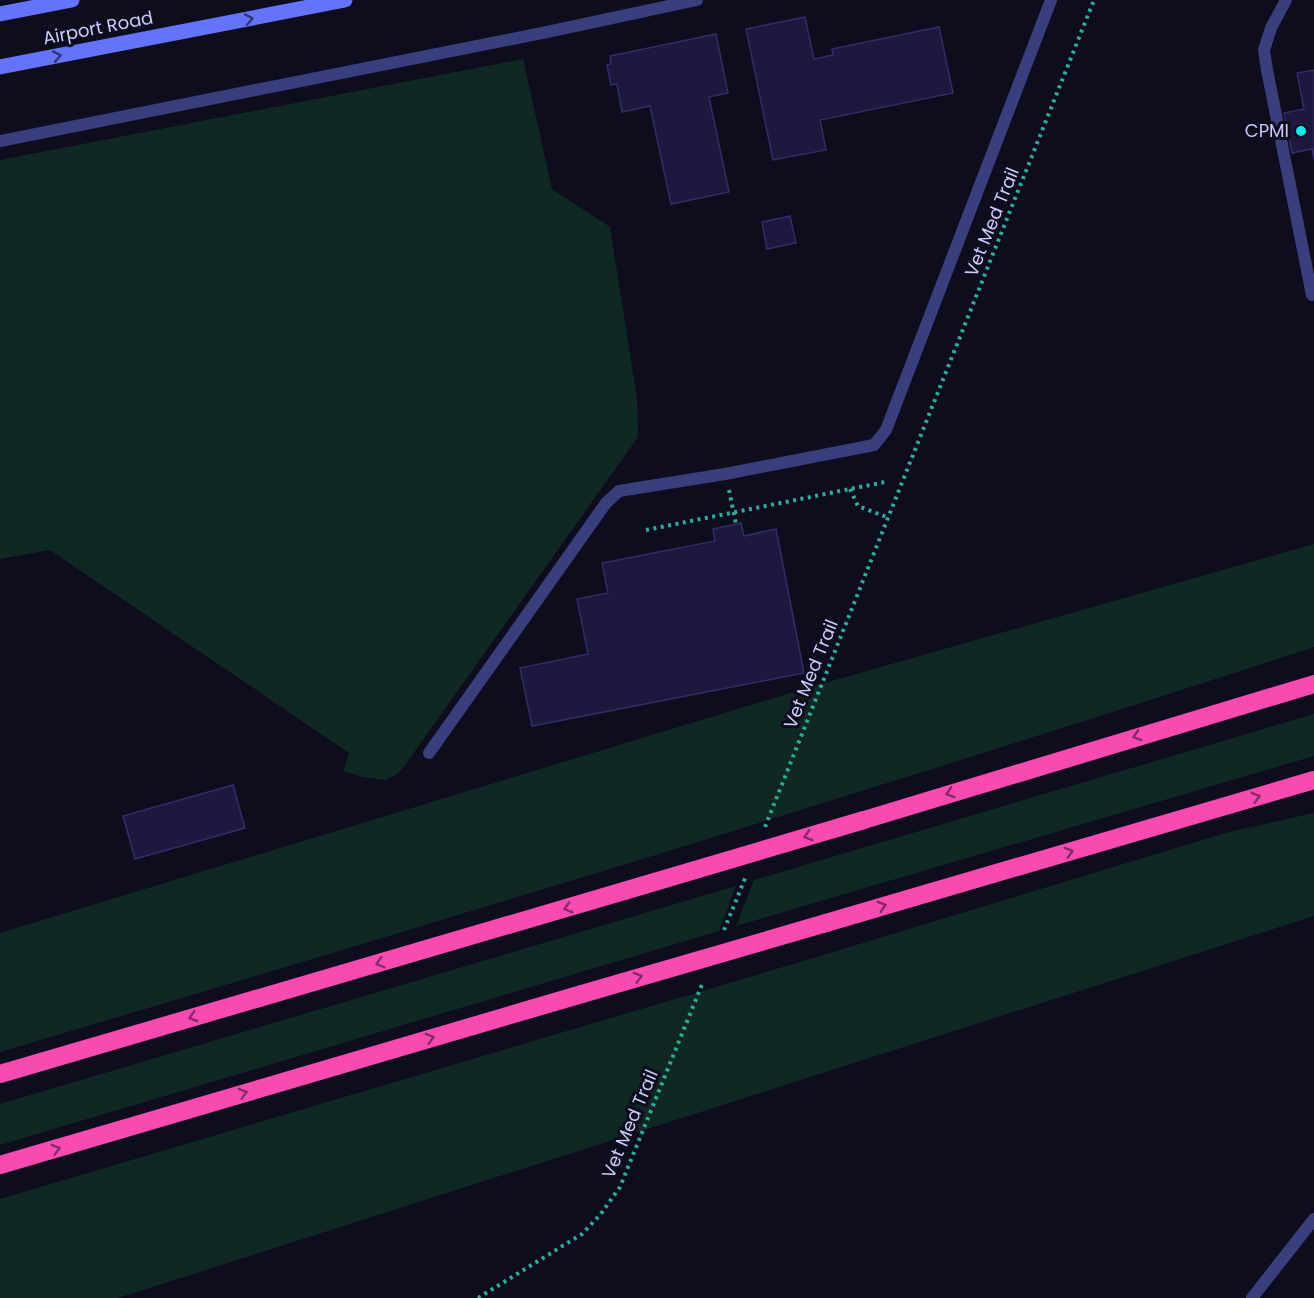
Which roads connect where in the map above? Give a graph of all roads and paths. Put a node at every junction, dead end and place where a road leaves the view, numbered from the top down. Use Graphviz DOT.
graph roads {
  1 [pos="72,0"];
  2 [pos="345,0"];
  3 [pos="697,0"];
  4 [pos="1051,0"];
  5 [pos="1095,0"];
  6 [pos="1286,0"];
  7 [pos="0,14"];
  8 [pos="0,67"];
  9 [pos="0,141"];
  10 [pos="1312,295"];
  11 [pos="725,474"];
  12 [pos="885,482"];
  13 [pos="850,489"];
  14 [pos="734,512"];
  15 [pos="889,518"];
  16 [pos="736,524"];
  17 [pos="646,530"];
  18 [pos="1314,674"];
  19 [pos="1314,684"];
  20 [pos="1166,728"];
  21 [pos="429,753"];
  22 [pos="1314,780"];
  23 [pos="763,834"];
  24 [pos="750,866"];
  25 [pos="723,933"];
  26 [pos="705,977"];
  27 [pos="0,1074"];
  28 [pos="0,1165"];
  29 [pos="1314,1219"];
  30 [pos="478,1298"];
  31 [pos="1252,1298"];
  1 -- 7 [label="main road, Airport Road"];
  8 -- 2 [label="main road, Airport Road, one-way"];
  3 -- 9 [label="lane"];
  4 -- 11 [label="lane"];
  5 -- 15 [label="path, Vet Med Trail"];
  6 -- 10 [label="lane"];
  11 -- 14 [label="path"];
  11 -- 21 [label="lane"];
  12 -- 13 [label="path"];
  13 -- 14 [label="path"];
  13 -- 15 [label="path"];
  14 -- 16 [label="path"];
  14 -- 17 [label="path"];
  15 -- 23 [label="path, Vet Med Trail"];
  18 -- 20 [label="highway"];
  19 -- 20 [label="highway"];
  20 -- 27 [label="highway, one-way, bridge"];
  28 -- 22 [label="highway, one-way, bridge"];
  24 -- 25 [label="path"];
  26 -- 30 [label="path, Vet Med Trail"];
  29 -- 31 [label="lane"];
}
